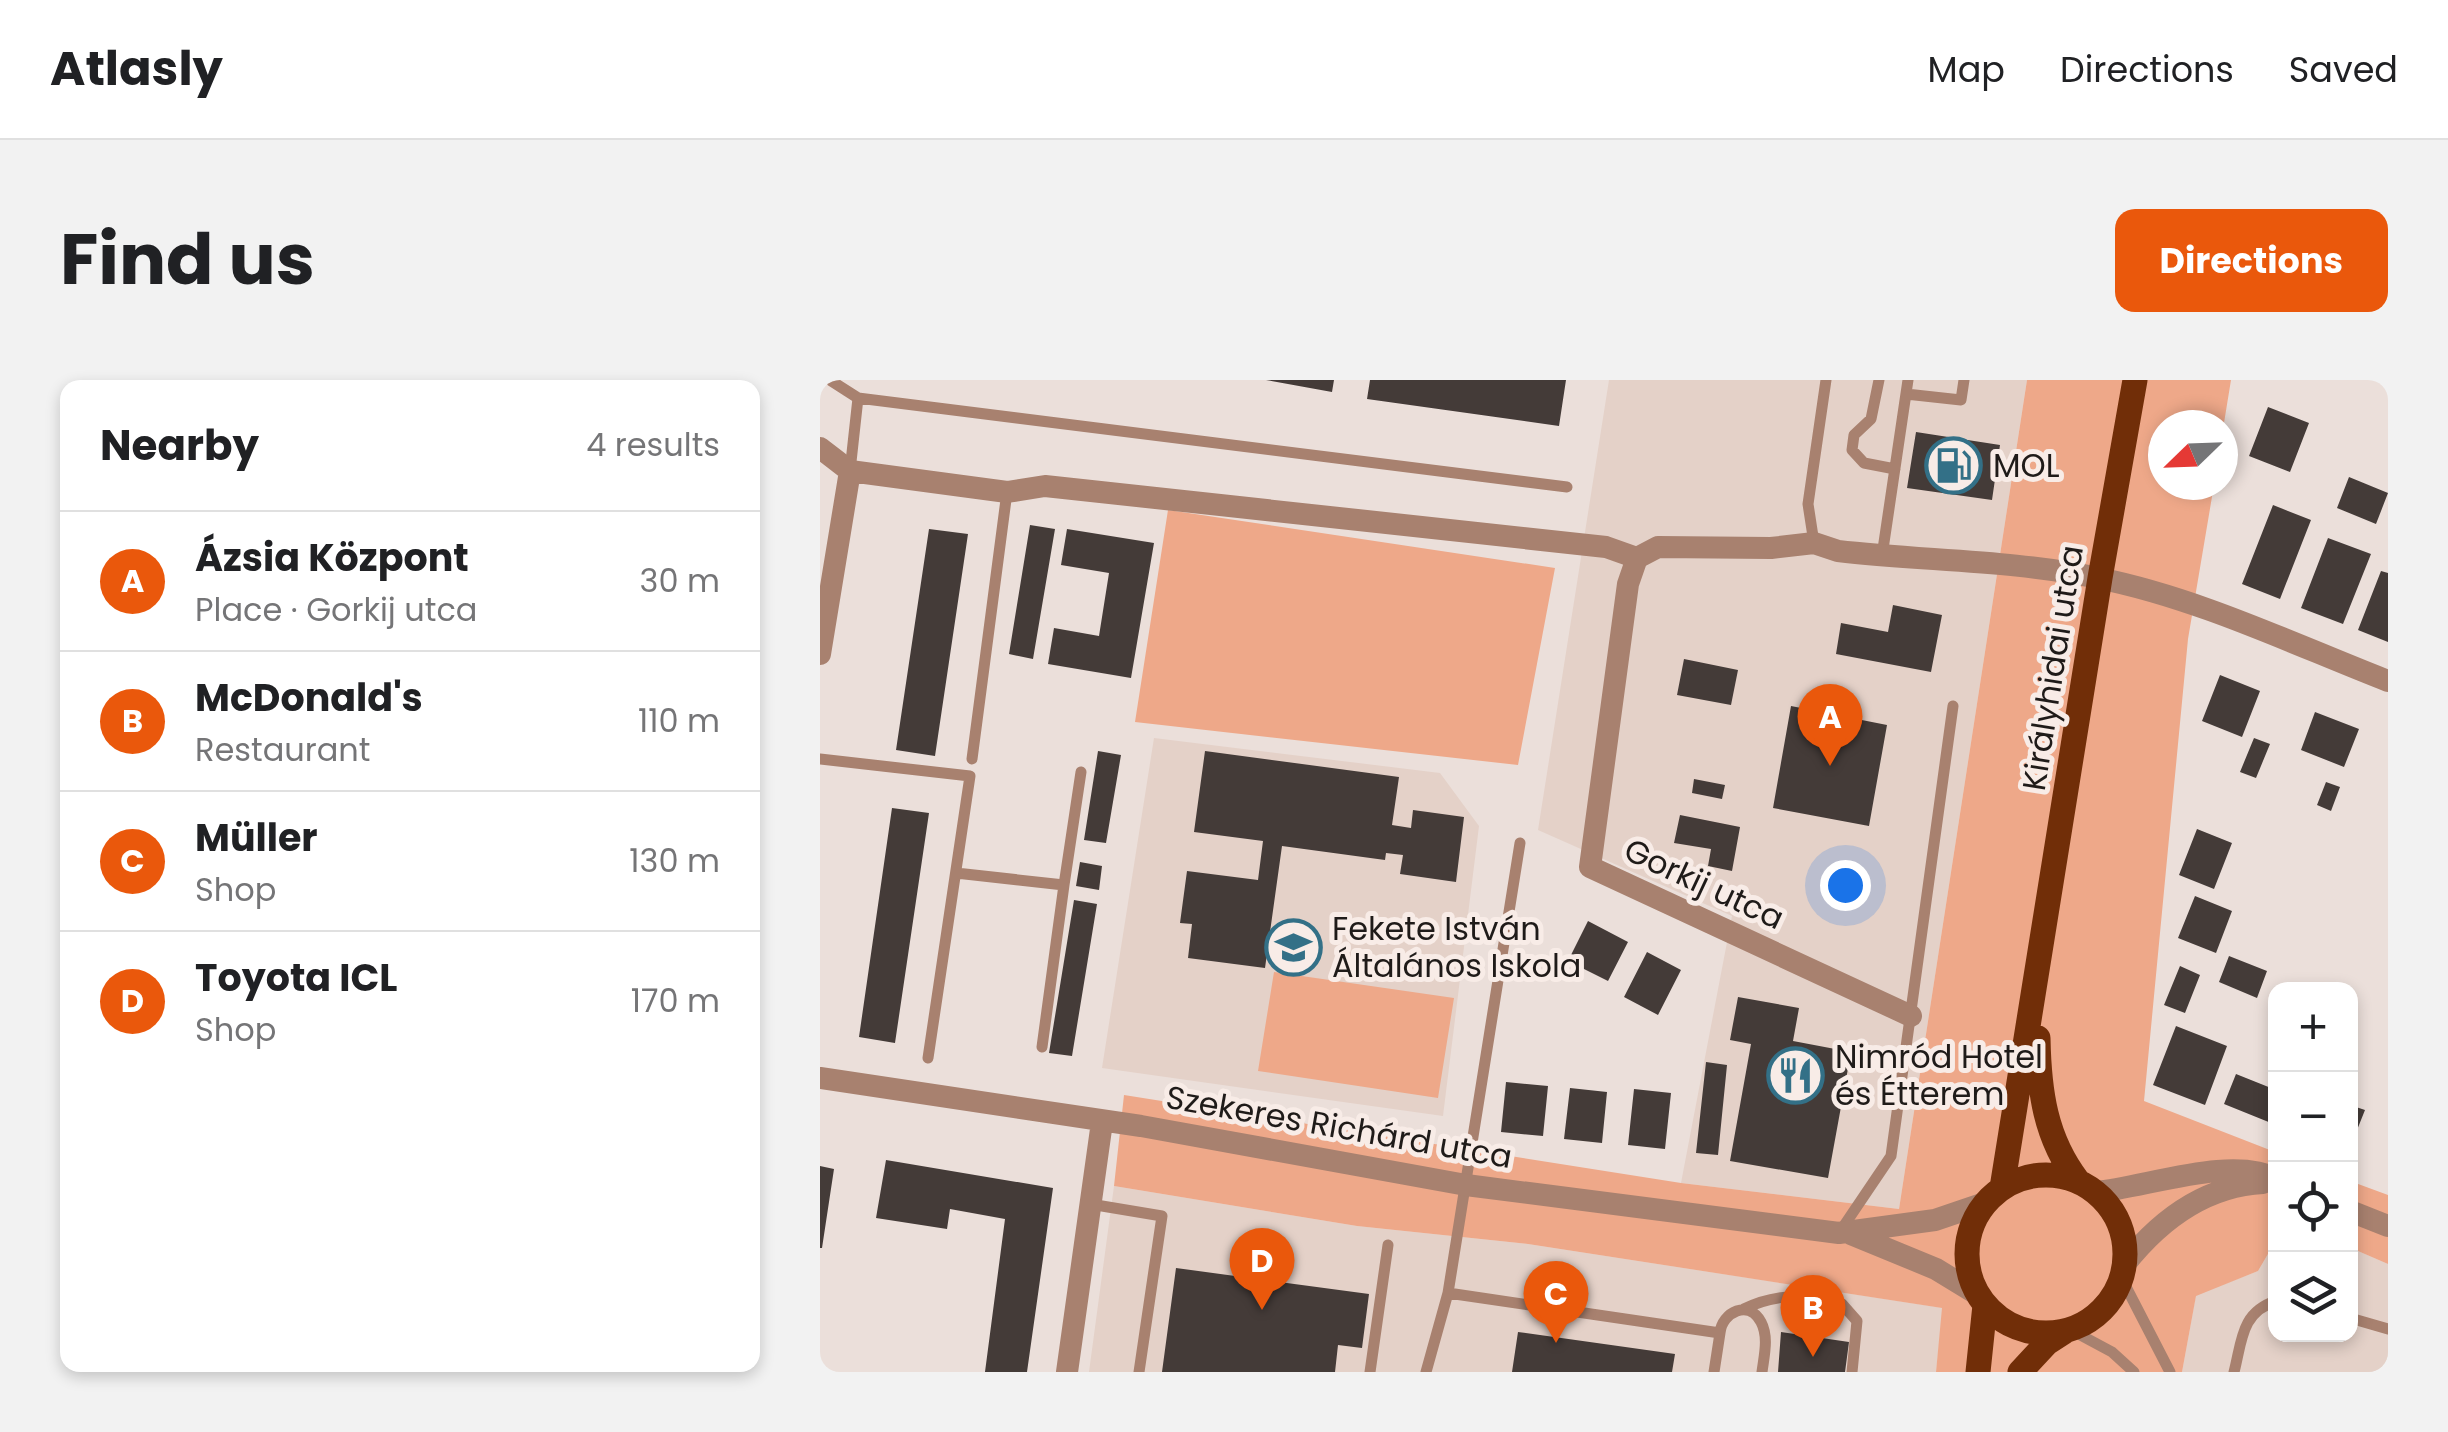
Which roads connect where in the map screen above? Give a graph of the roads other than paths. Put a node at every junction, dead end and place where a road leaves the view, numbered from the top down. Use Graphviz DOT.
graph roads {
  1 [pos="830,380"];
  2 [pos="1826,380"];
  3 [pos="1879,380"];
  4 [pos="1908,380"];
  5 [pos="1964,380"];
  6 [pos="2135,380"];
  7 [pos="1906,394"];
  8 [pos="858,398"];
  9 [pos="820,448"];
  10 [pos="1895,469"];
  11 [pos="850,471"];
  12 [pos="1567,487"];
  13 [pos="1006,492"];
  14 [pos="1814,543"];
  15 [pos="1882,556"];
  16 [pos="1637,558"];
  17 [pos="2100,578"];
  18 [pos="820,654"];
  19 [pos="2388,681"];
  20 [pos="1953,706"];
  21 [pos="820,759"];
  22 [pos="972,759"];
  23 [pos="1081,772"];
  24 [pos="1520,843"];
  25 [pos="956,873"];
  26 [pos="1064,885"];
  27 [pos="2038,968"];
  28 [pos="1912,1016"];
  29 [pos="1042,1047"];
  30 [pos="928,1058"];
  31 [pos="820,1078"];
  32 [pos="1102,1122"];
  33 [pos="2268,1176"];
  34 [pos="2268,1183"];
  35 [pos="1466,1184"];
  36 [pos="2087,1186"];
  37 [pos="1993,1196"];
  38 [pos="1090,1204"];
  39 [pos="2358,1214"];
  40 [pos="2388,1226"];
  41 [pos="1844,1233"];
  42 [pos="1388,1245"];
  43 [pos="2123,1271"];
  44 [pos="1448,1293"];
  45 [pos="1981,1299"];
  46 [pos="2268,1303"];
  47 [pos="1744,1309"];
  48 [pos="2358,1320"];
  49 [pos="2388,1329"];
  50 [pos="2068,1331"];
  51 [pos="1720,1333"];
  52 [pos="1067,1372"];
  53 [pos="1139,1372"];
  54 [pos="1370,1372"];
  55 [pos="1426,1372"];
  56 [pos="1714,1372"];
  57 [pos="1762,1372"];
  58 [pos="1852,1372"];
  59 [pos="1978,1372"];
  60 [pos="2020,1372"];
  61 [pos="2134,1372"];
  62 [pos="2170,1372"];
  63 [pos="2234,1372"];
  1 -- 8 [label="lane"];
  2 -- 14 [label="lane"];
  3 -- 10 [label="lane"];
  4 -- 7 [label="lane"];
  5 -- 7 [label="lane"];
  6 -- 17 [label="main road, Királyhidai utca"];
  7 -- 10 [label="lane"];
  8 -- 11 [label="lane"];
  8 -- 12 [label="lane"];
  9 -- 11 [label="street"];
  10 -- 15 [label="lane"];
  11 -- 13 [label="street"];
  11 -- 18 [label="street"];
  13 -- 16 [label="street"];
  13 -- 22 [label="lane"];
  14 -- 15 [label="street"];
  14 -- 16 [label="street"];
  15 -- 17 [label="street"];
  16 -- 28 [label="street, Gorkij utca"];
  17 -- 19 [label="street"];
  17 -- 27 [label="main road, Királyhidai utca"];
  20 -- 28 [label="lane"];
  21 -- 25 [label="lane"];
  23 -- 26 [label="lane"];
  24 -- 35 [label="lane"];
  25 -- 26 [label="lane"];
  25 -- 30 [label="lane"];
  26 -- 29 [label="lane"];
  27 -- 36 [label="main road, Királyhidai utca"];
  27 -- 37 [label="main road, Királyhidai utca"];
  28 -- 41 [label="lane"];
  31 -- 32 [label="street, Szekeres Richárd utca"];
  32 -- 35 [label="street, Szekeres Richárd utca"];
  32 -- 38 [label="street"];
  33 -- 36 [label="street"];
  34 -- 43 [label="street"];
  35 -- 41 [label="street, Szekeres Richárd utca"];
  35 -- 44 [label="lane"];
  36 -- 37 [label="main road"];
  36 -- 43 [label="main road"];
  37 -- 41 [label="street, Szekeres Richárd utca"];
  37 -- 45 [label="main road"];
  38 -- 52 [label="street"];
  38 -- 53 [label="lane"];
  39 -- 40 [label="street"];
  41 -- 45 [label="street, Szekeres Richárd utca"];
  42 -- 54 [label="lane"];
  43 -- 50 [label="main road"];
  43 -- 62 [label="lane"];
  44 -- 51 [label="lane"];
  44 -- 55 [label="lane"];
  45 -- 50 [label="main road"];
  45 -- 59 [label="main road"];
  46 -- 63 [label="lane"];
  47 -- 51 [label="lane"];
  47 -- 57 [label="lane"];
  47 -- 58 [label="lane"];
  48 -- 49 [label="lane"];
  50 -- 60 [label="main road"];
  50 -- 61 [label="lane"];
  51 -- 56 [label="lane"];
}
